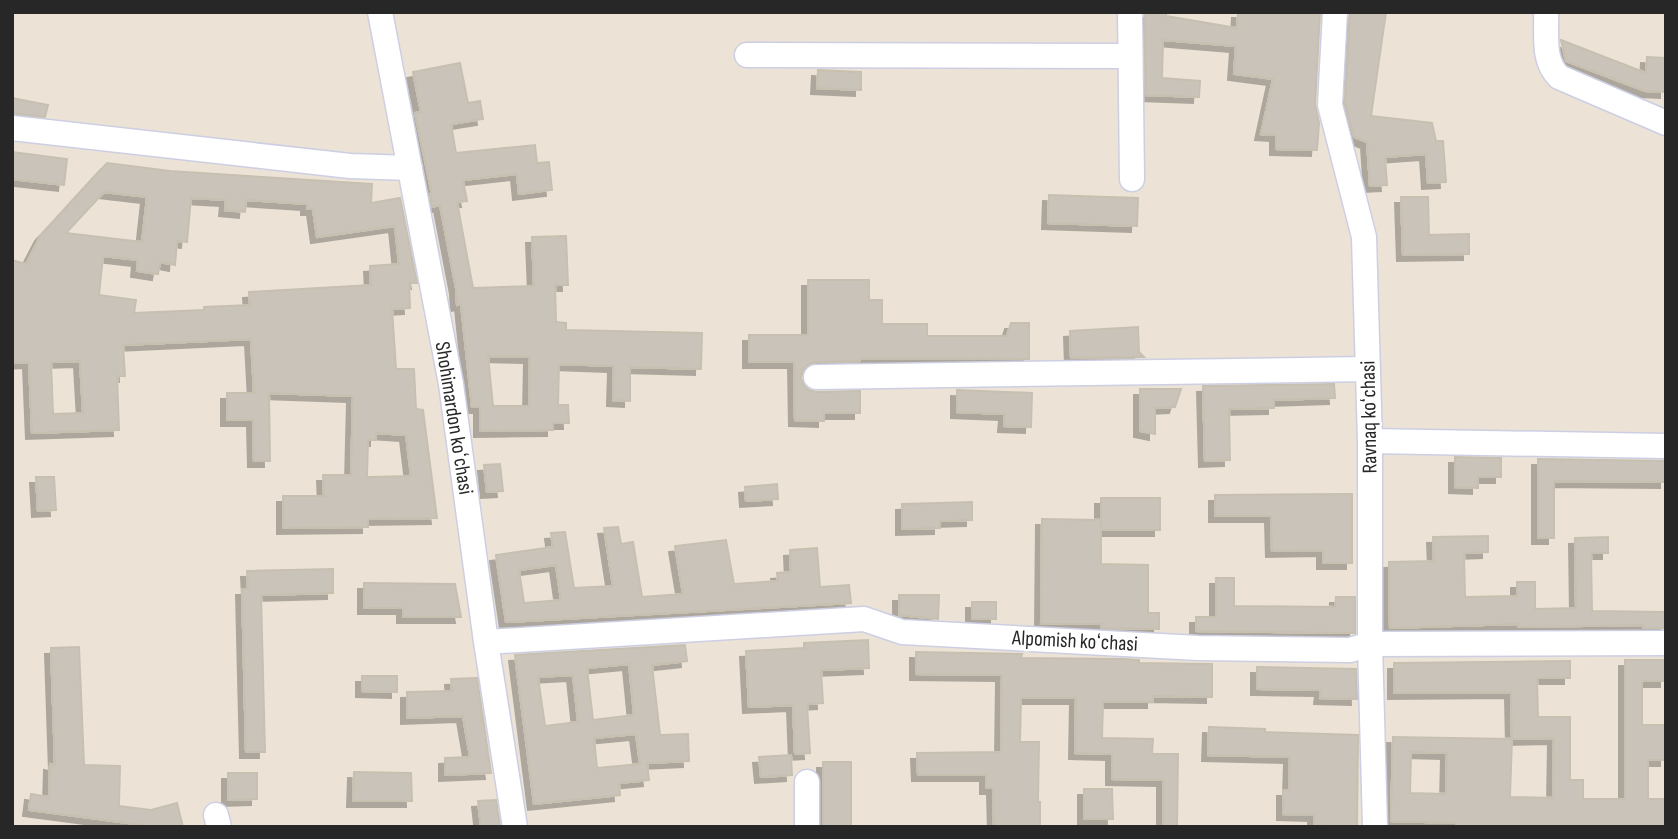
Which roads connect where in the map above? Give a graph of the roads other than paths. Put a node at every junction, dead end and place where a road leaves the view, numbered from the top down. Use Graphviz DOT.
graph roads {
  1 [pos="380,12"];
  2 [pos="1130,12"];
  3 [pos="1335,12"];
  4 [pos="1546,12"];
  5 [pos="747,55"];
  6 [pos="1130,56"];
  7 [pos="1666,122"];
  8 [pos="12,128"];
  9 [pos="410,168"];
  10 [pos="1132,179"];
  11 [pos="1368,369"];
  12 [pos="816,377"];
  13 [pos="1370,441"];
  14 [pos="1666,446"];
  15 [pos="486,642"];
  16 [pos="1666,643"];
  17 [pos="1370,644"];
  18 [pos="807,782"];
  19 [pos="515,827"];
  20 [pos="807,827"];
  21 [pos="1375,827"];
  1 -- 9 [label="street, Shohimardon koʻchasi"];
  2 -- 6 [label="street"];
  3 -- 11 [label="street, Ravnaq koʻchasi"];
  4 -- 7 [label="street"];
  5 -- 6 [label="street"];
  6 -- 10 [label="street"];
  8 -- 9 [label="street"];
  9 -- 15 [label="street, Shohimardon koʻchasi"];
  11 -- 12 [label="street"];
  11 -- 13 [label="street, Ravnaq koʻchasi"];
  13 -- 14 [label="street"];
  13 -- 17 [label="street, Ravnaq koʻchasi"];
  15 -- 17 [label="street, Alpomish koʻchasi"];
  15 -- 19 [label="street, Shohimardon koʻchasi"];
  16 -- 17 [label="street, Alpomish koʻchasi"];
  17 -- 21 [label="street, Ravnaq koʻchasi"];
  18 -- 20 [label="street"];
}
